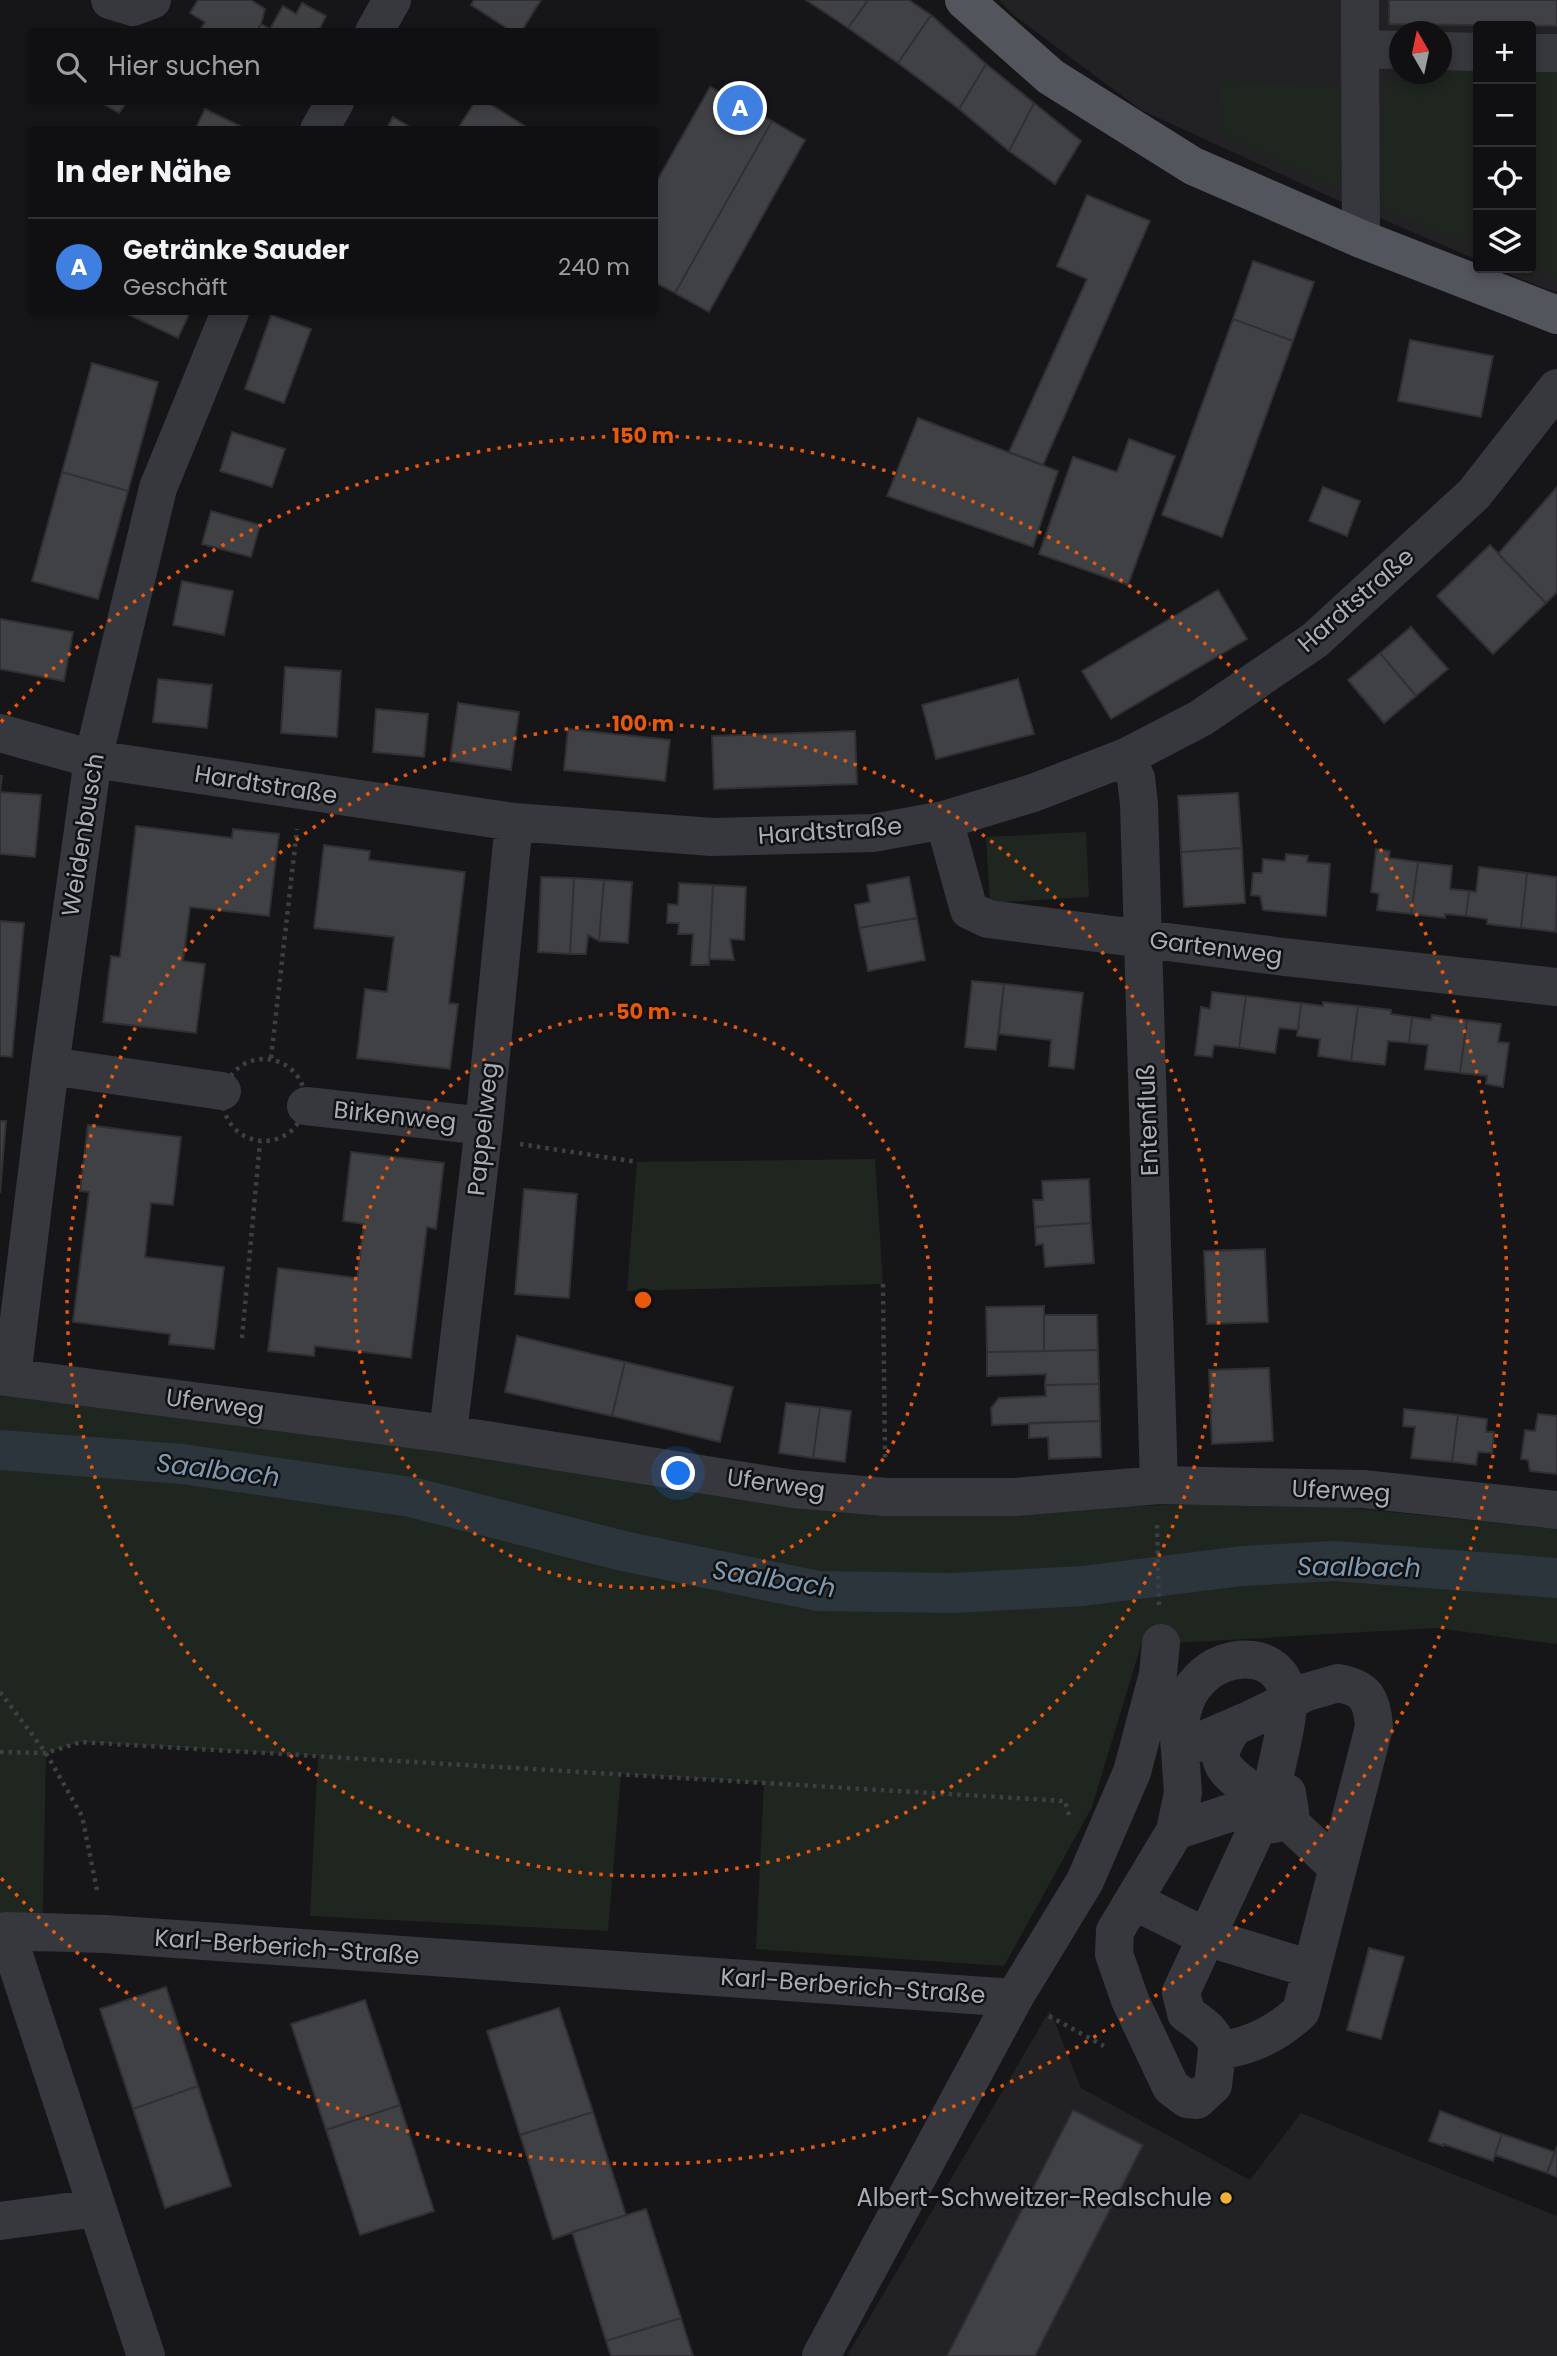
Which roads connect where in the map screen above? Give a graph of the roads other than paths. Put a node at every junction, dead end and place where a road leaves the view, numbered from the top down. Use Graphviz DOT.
graph roads {
  1 [pos="110,0"];
  2 [pos="152,0"];
  3 [pos="392,0"];
  4 [pos="1360,0"];
  5 [pos="973,5"];
  6 [pos="376,28"];
  7 [pos="1360,49"];
  8 [pos="1389,50"];
  9 [pos="1452,51"];
  10 [pos="1473,52"];
  11 [pos="1536,53"];
  12 [pos="1557,53"];
  13 [pos="333,105"];
  14 [pos="321,126"];
  15 [pos="1361,239"];
  16 [pos="229,315"];
  17 [pos="1557,315"];
  18 [pos="1557,388"];
  19 [pos="0,733"];
  20 [pos="1126,757"];
  21 [pos="93,759"];
  22 [pos="944,820"];
  23 [pos="514,822"];
  24 [pos="1143,939"];
  25 [pos="1557,988"];
  26 [pos="50,1066"];
  27 [pos="222,1090"];
  28 [pos="306,1107"];
  29 [pos="484,1126"];
  30 [pos="6,1376"];
  31 [pos="448,1434"];
  32 [pos="1159,1485"];
  33 [pos="1557,1510"];
  34 [pos="1161,1643"];
  35 [pos="1288,1701"];
  36 [pos="1235,1726"];
  37 [pos="1180,1750"];
  38 [pos="1264,1805"];
  39 [pos="1174,1831"];
  40 [pos="1338,1867"];
  41 [pos="1134,1901"];
  42 [pos="1206,1937"];
  43 [pos="1311,1969"];
  44 [pos="1014,1998"];
  45 [pos="1217,2051"];
  46 [pos="97,2208"];
  47 [pos="0,2221"];
  48 [pos="146,2356"];
  49 [pos="821,2356"];
  1 -- 2 [label="street"];
  3 -- 6 [label="street"];
  4 -- 7 [label="street"];
  5 -- 15 [label="main road"];
  7 -- 8 [label="street"];
  7 -- 15 [label="street"];
  9 -- 10 [label="street"];
  11 -- 12 [label="street"];
  13 -- 14 [label="street"];
  15 -- 17 [label="main road"];
  16 -- 21 [label="street, Weidenbusch"];
  18 -- 20 [label="street, Hardtstraße"];
  19 -- 21 [label="street, Hardtstraße"];
  20 -- 22 [label="street, Hardtstraße"];
  20 -- 24 [label="street, Entenfluß"];
  21 -- 23 [label="street, Hardtstraße"];
  21 -- 26 [label="street, Weidenbusch"];
  22 -- 23 [label="street, Hardtstraße"];
  22 -- 24 [label="street, Gartenweg"];
  23 -- 29 [label="street, Pappelweg"];
  24 -- 25 [label="street, Gartenweg"];
  24 -- 32 [label="street, Entenfluß"];
  26 -- 27 [label="street"];
  26 -- 30 [label="street, Weidenbusch"];
  28 -- 29 [label="street, Birkenweg"];
  29 -- 31 [label="street, Pappelweg"];
  30 -- 31 [label="street, Uferweg"];
  31 -- 32 [label="street, Uferweg"];
  32 -- 33 [label="street, Uferweg"];
  34 -- 44 [label="street"];
  35 -- 36 [label="street"];
  35 -- 37 [label="street"];
  35 -- 38 [label="street"];
  35 -- 40 [label="street"];
  36 -- 37 [label="street"];
  36 -- 38 [label="street"];
  37 -- 39 [label="street"];
  38 -- 39 [label="street"];
  38 -- 40 [label="street"];
  38 -- 42 [label="street"];
  39 -- 41 [label="street"];
  40 -- 43 [label="street"];
  41 -- 42 [label="street"];
  41 -- 45 [label="street"];
  42 -- 43 [label="street"];
  42 -- 45 [label="street"];
  43 -- 45 [label="street"];
  44 -- 46 [label="street, Karl-Berberich-Straße"];
  44 -- 49 [label="street"];
  46 -- 47 [label="street"];
  46 -- 48 [label="street, Karl-Berberich-Straße"];
}
